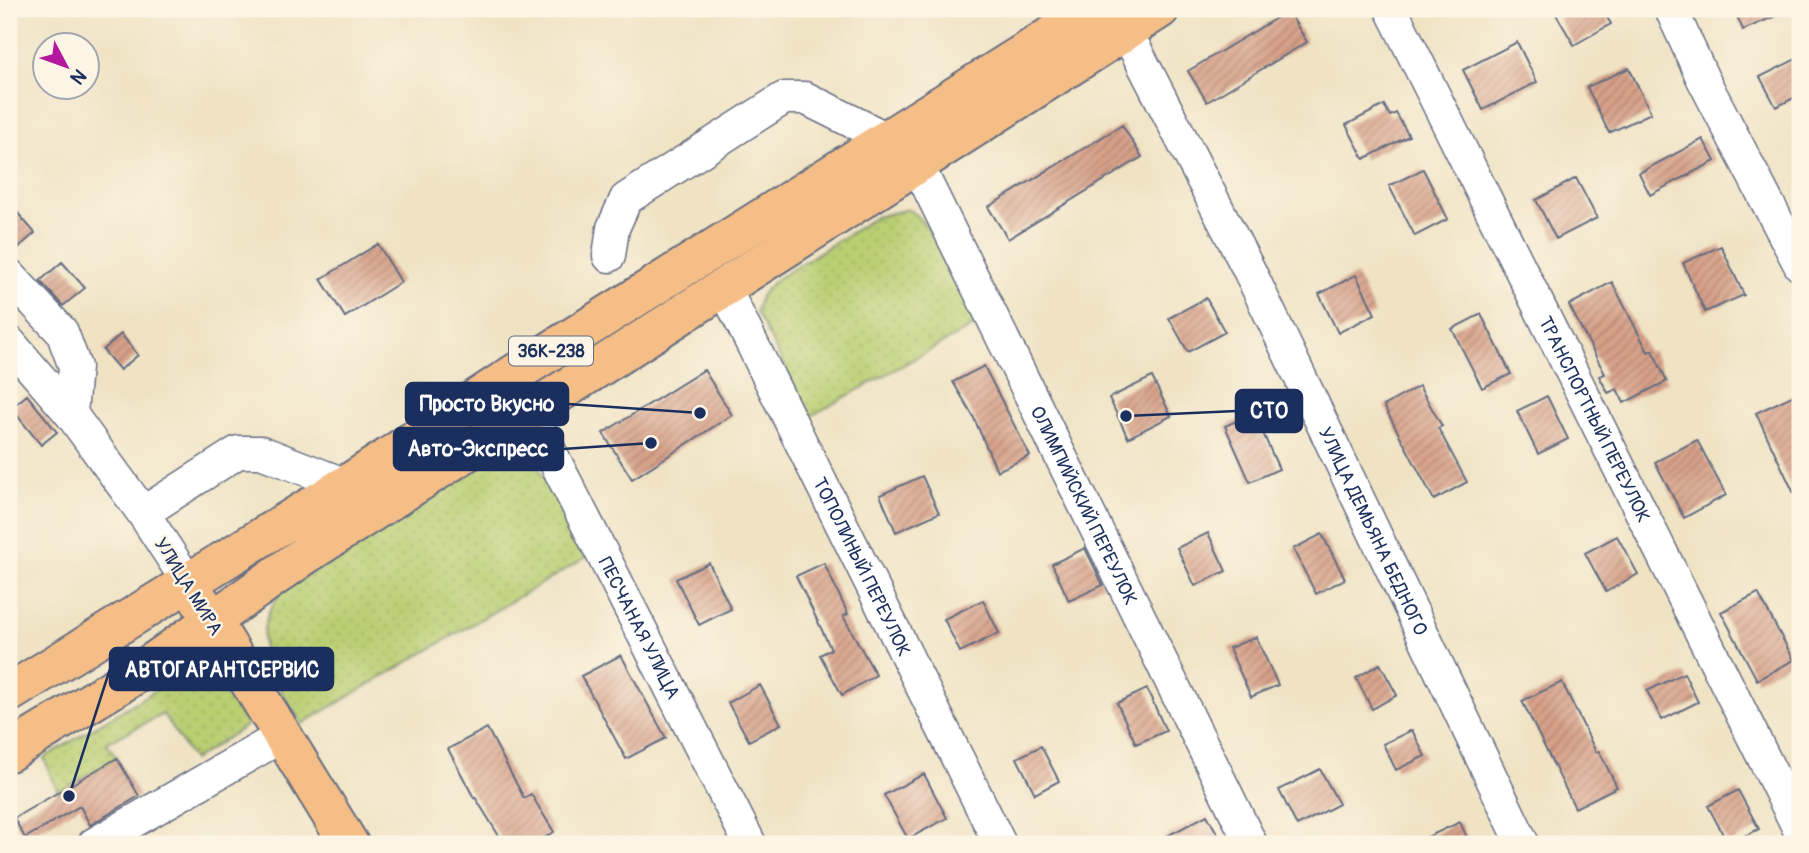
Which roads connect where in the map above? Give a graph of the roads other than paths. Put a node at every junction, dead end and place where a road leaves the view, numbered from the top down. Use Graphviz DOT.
graph roads {
  1 [pos="1094,9"];
  2 [pos="1160,9"];
  3 [pos="1391,9"];
  4 [pos="1671,9"];
  5 [pos="1126,31"];
  6 [pos="887,139"];
  7 [pos="917,164"];
  8 [pos="609,256"];
  9 [pos="1800,265"];
  10 [pos="9,275"];
  11 [pos="724,287"];
  12 [pos="9,342"];
  13 [pos="530,412"];
  14 [pos="71,414"];
  15 [pos="346,485"];
  16 [pos="143,513"];
  17 [pos="188,582"];
  18 [pos="212,622"];
  19 [pos="9,693"];
  20 [pos="282,736"];
  21 [pos="9,752"];
  22 [pos="1800,831"];
  23 [pos="94,844"];
  24 [pos="349,844"];
  25 [pos="750,844"];
  26 [pos="1000,844"];
  27 [pos="1251,844"];
  28 [pos="1523,844"];
  1 -- 6 [label="main road, 36К-238"];
  2 -- 5 [label="main road"];
  3 -- 22 [label="street, ТРАНСПОРТНЫЙ ПЕРЕУЛОК"];
  4 -- 9 [label="street"];
  5 -- 7 [label="main road"];
  5 -- 28 [label="street, УЛИЦА ДЕМЬЯНА БЕДНОГО"];
  6 -- 8 [label="street"];
  6 -- 15 [label="main road, 36К-238"];
  7 -- 11 [label="main road"];
  7 -- 27 [label="street, ОЛИМПИЙСКИЙ ПЕРЕУЛОК"];
  10 -- 14 [label="street"];
  11 -- 13 [label="main road"];
  11 -- 26 [label="street, ТОПОЛИНЫЙ ПЕРЕУЛОК"];
  12 -- 14 [label="street, УЛИЦА МИРА"];
  13 -- 18 [label="main road"];
  13 -- 25 [label="street, ПЕСЧАНАЯ УЛИЦА"];
  14 -- 16 [label="street, УЛИЦА МИРА"];
  15 -- 16 [label="street"];
  15 -- 17 [label="main road, 36К-238"];
  16 -- 17 [label="street, УЛИЦА МИРА"];
  17 -- 18 [label="main road, УЛИЦА МИРА"];
  17 -- 19 [label="main road, 36К-238"];
  18 -- 20 [label="main road, УЛИЦА МИРА"];
  18 -- 21 [label="main road"];
  20 -- 23 [label="street"];
  20 -- 24 [label="main road, УЛИЦА МИРА"];
}
